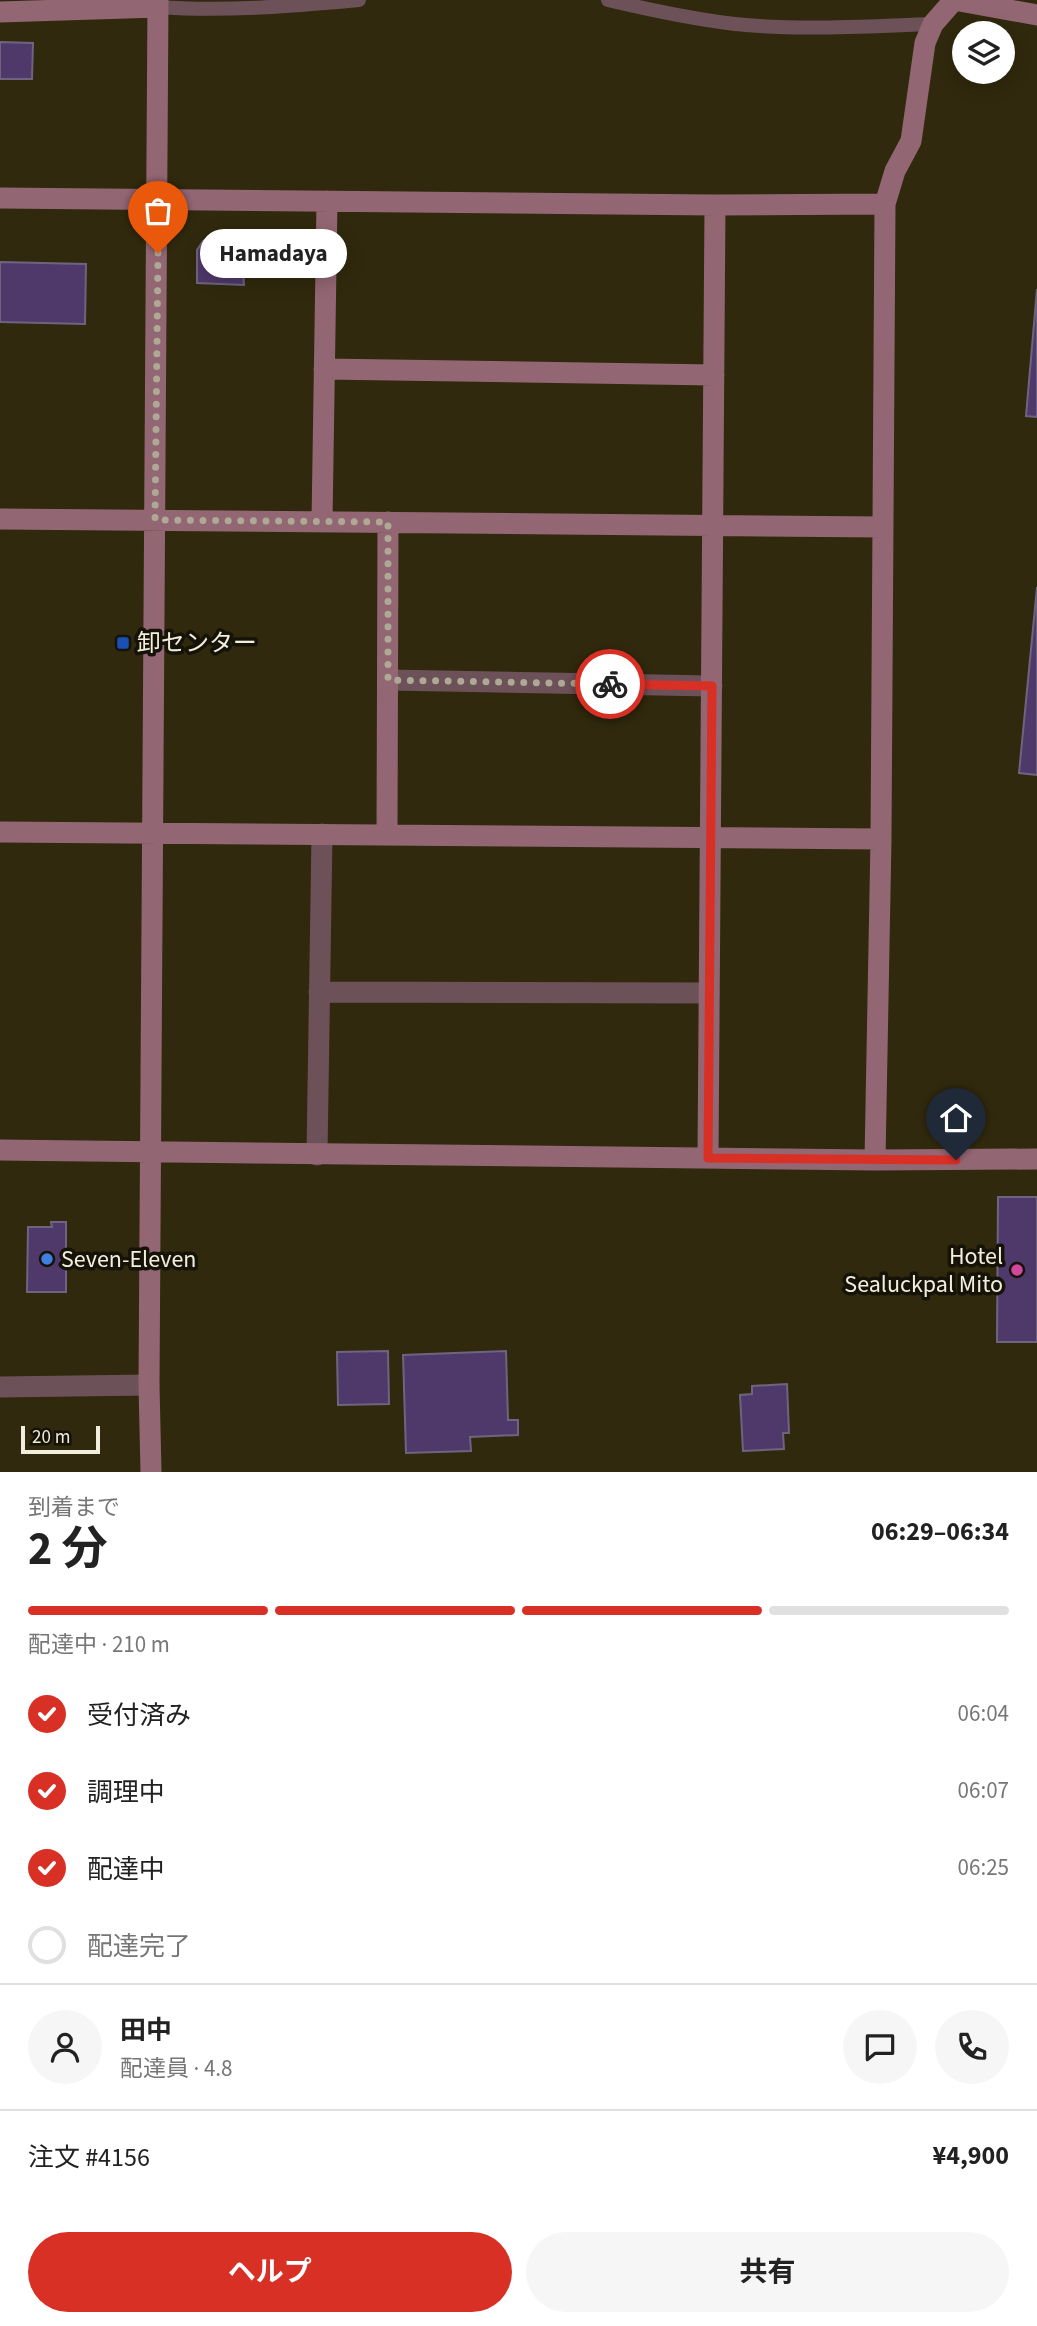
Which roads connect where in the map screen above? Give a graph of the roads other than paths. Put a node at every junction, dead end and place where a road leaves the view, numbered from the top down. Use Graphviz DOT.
graph roads {
  1 [pos="359,0"];
  2 [pos="608,0"];
  3 [pos="954,0"];
  4 [pos="158,3"];
  5 [pos="0,12"];
  6 [pos="1037,15"];
  7 [pos="933,24"];
  8 [pos="0,198"];
  9 [pos="159,200"];
  10 [pos="327,201"];
  11 [pos="885,204"];
  12 [pos="715,205"];
  13 [pos="324,369"];
  14 [pos="714,375"];
  15 [pos="0,519"];
  16 [pos="155,520"];
  17 [pos="322,522"];
  18 [pos="388,522"];
  19 [pos="713,525"];
  20 [pos="883,527"];
  21 [pos="388,680"];
  22 [pos="712,686"];
  23 [pos="0,832"];
  24 [pos="152,833"];
  25 [pos="322,834"];
  26 [pos="387,835"];
  27 [pos="710,837"];
  28 [pos="881,839"];
  29 [pos="319,992"];
  30 [pos="709,993"];
  31 [pos="0,1150"];
  32 [pos="150,1150"];
  33 [pos="317,1155"];
  34 [pos="708,1158"];
  35 [pos="1037,1159"];
  36 [pos="875,1160"];
  37 [pos="149,1385"];
  38 [pos="0,1387"];
  39 [pos="151,1472"];
  1 -- 4 [label="lane"];
  2 -- 7 [label="lane"];
  3 -- 6 [label="street"];
  3 -- 7 [label="street"];
  4 -- 5 [label="street"];
  4 -- 9 [label="street"];
  7 -- 11 [label="street"];
  8 -- 9 [label="street"];
  9 -- 10 [label="street"];
  9 -- 16 [label="street"];
  10 -- 12 [label="street"];
  10 -- 13 [label="street"];
  11 -- 12 [label="street"];
  11 -- 20 [label="street"];
  12 -- 14 [label="street"];
  13 -- 14 [label="street"];
  13 -- 17 [label="street"];
  14 -- 19 [label="street"];
  15 -- 16 [label="street"];
  16 -- 17 [label="street"];
  16 -- 24 [label="street"];
  17 -- 18 [label="street"];
  18 -- 19 [label="street"];
  18 -- 21 [label="street"];
  19 -- 20 [label="street"];
  19 -- 22 [label="street"];
  20 -- 28 [label="street"];
  21 -- 22 [label="street"];
  21 -- 26 [label="street"];
  22 -- 27 [label="street"];
  23 -- 24 [label="street"];
  24 -- 25 [label="street"];
  24 -- 32 [label="street"];
  25 -- 26 [label="street"];
  25 -- 29 [label="street"];
  26 -- 27 [label="street"];
  27 -- 28 [label="street"];
  27 -- 30 [label="street"];
  28 -- 36 [label="street"];
  29 -- 30 [label="street"];
  29 -- 33 [label="street"];
  30 -- 34 [label="street"];
  31 -- 32 [label="street"];
  32 -- 33 [label="street"];
  32 -- 37 [label="street"];
  33 -- 34 [label="street"];
  34 -- 36 [label="street"];
  35 -- 36 [label="street"];
  37 -- 38 [label="street"];
  37 -- 39 [label="street"];
}
